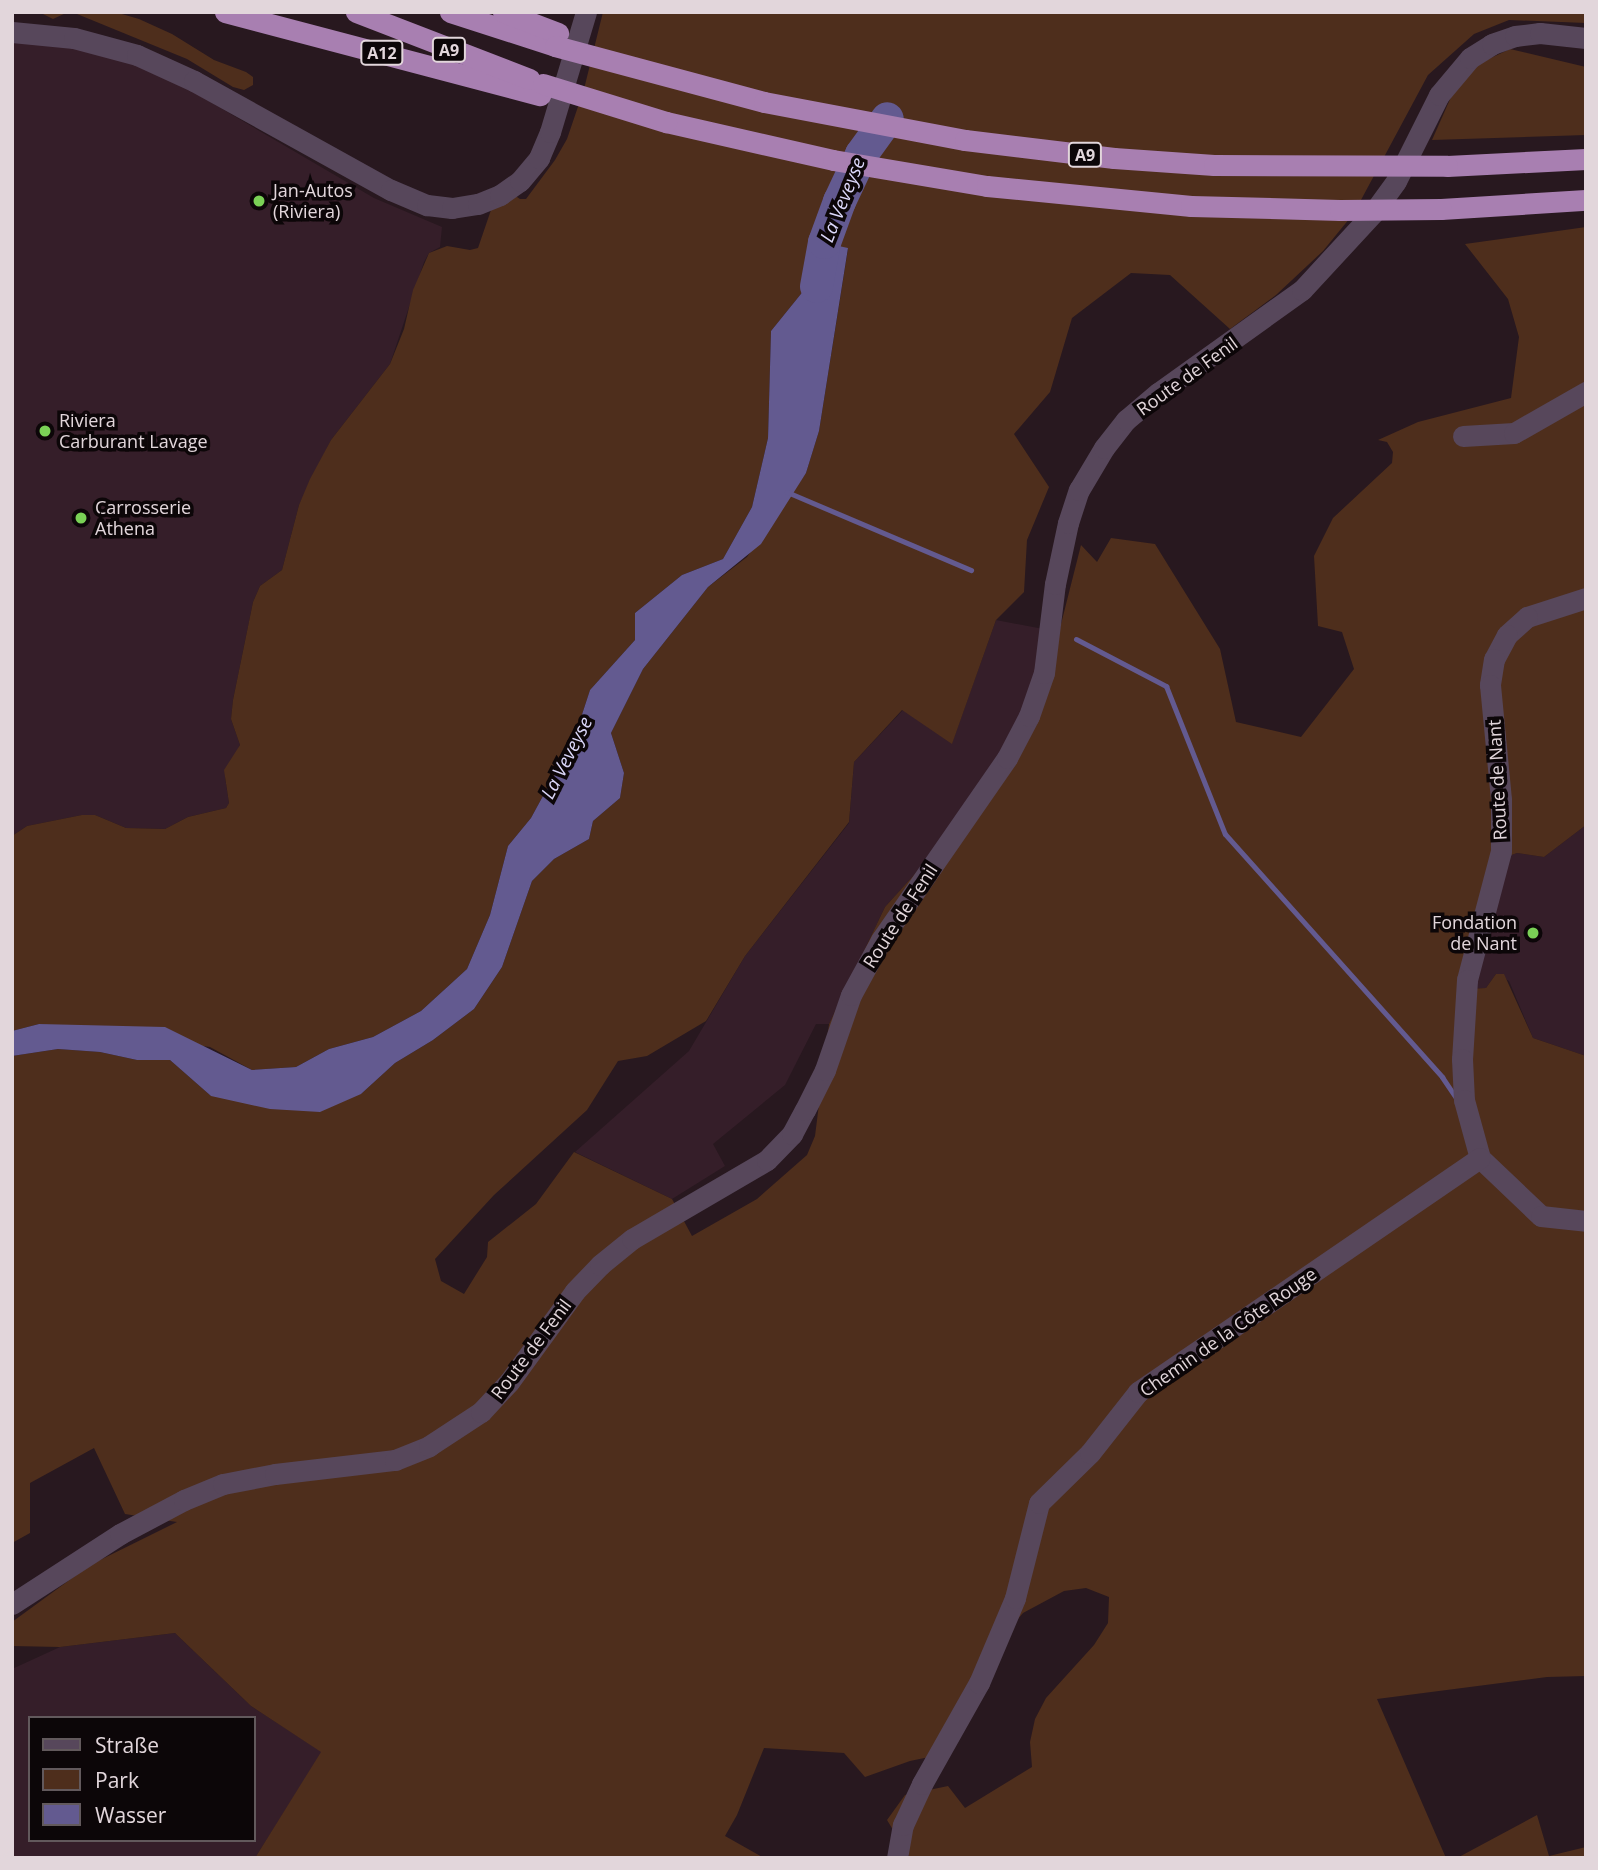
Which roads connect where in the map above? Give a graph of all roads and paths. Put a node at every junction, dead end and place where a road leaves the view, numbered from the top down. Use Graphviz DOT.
graph roads {
  1 [pos="225,12"];
  2 [pos="278,12"];
  3 [pos="356,12"];
  4 [pos="450,12"];
  5 [pos="503,12"];
  6 [pos="586,12"];
  7 [pos="12,32"];
  8 [pos="1586,38"];
  9 [pos="556,39"];
  10 [pos="541,89"];
  11 [pos="1586,159"];
  12 [pos="1586,200"];
  13 [pos="1586,392"];
  14 [pos="1463,436"];
  15 [pos="1586,598"];
  16 [pos="1480,1158"];
  17 [pos="1586,1221"];
  18 [pos="12,1604"];
  19 [pos="897,1858"];
  1 -- 10 [label="highway, A12"];
  2 -- 10 [label="highway"];
  3 -- 10 [label="highway, A9"];
  4 -- 9 [label="highway, A9"];
  5 -- 9 [label="highway"];
  6 -- 7 [label="street"];
  8 -- 18 [label="street, Route de Fenil"];
  9 -- 11 [label="highway, A9, bridge"];
  10 -- 12 [label="highway, A9, bridge"];
  13 -- 14 [label="street"];
  15 -- 16 [label="street, Route de Nant"];
  16 -- 17 [label="street"];
  16 -- 19 [label="street, Chemin de la Côte Rouge"];
}
